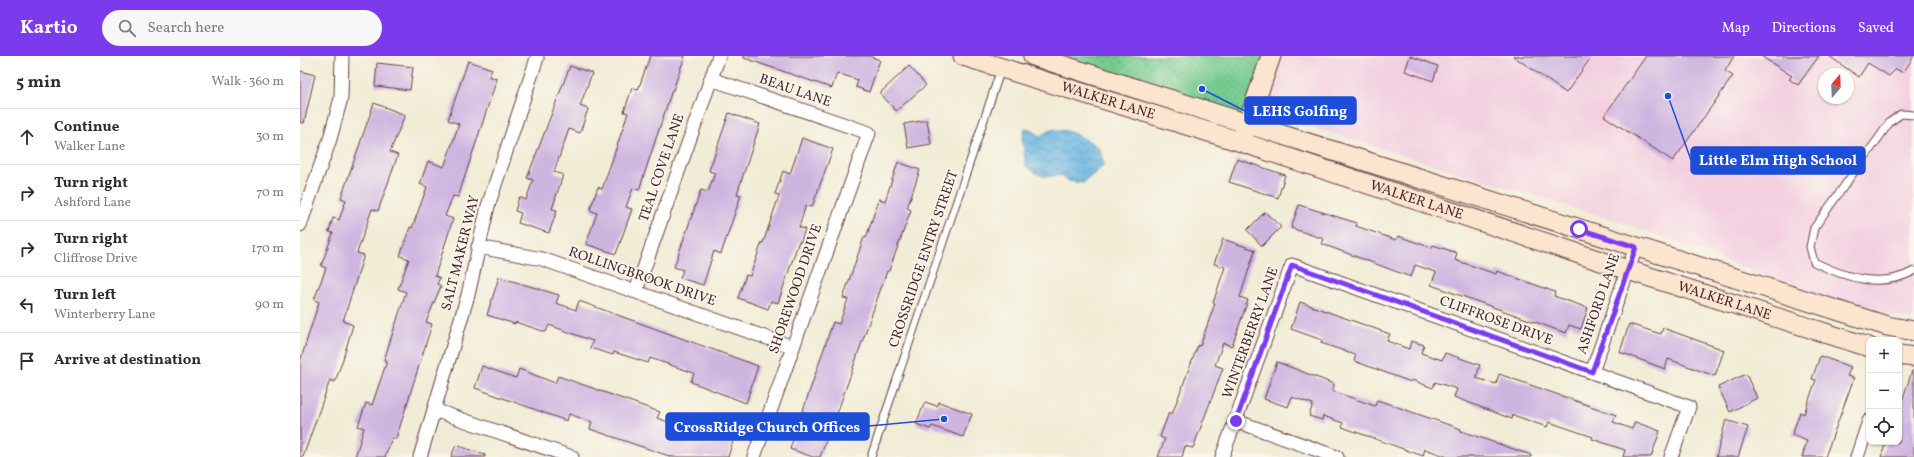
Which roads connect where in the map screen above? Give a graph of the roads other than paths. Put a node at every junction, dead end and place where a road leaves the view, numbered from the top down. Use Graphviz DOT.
graph roads {
  1 [pos="342,56"];
  2 [pos="719,56"];
  3 [pos="963,56"];
  4 [pos="1033,56"];
  5 [pos="1271,56"];
  6 [pos="537,58"];
  7 [pos="1004,62"];
  8 [pos="711,79"];
  9 [pos="1914,115"];
  10 [pos="1248,123"];
  11 [pos="869,133"];
  12 [pos="1241,142"];
  13 [pos="300,225"];
  14 [pos="478,247"];
  15 [pos="1636,247"];
  16 [pos="1292,265"];
  17 [pos="1628,270"];
  18 [pos="1914,271"];
  19 [pos="636,291"];
  20 [pos="1902,333"];
  21 [pos="1866,346"];
  22 [pos="793,347"];
  23 [pos="1902,355"];
  24 [pos="1914,357"];
  25 [pos="1592,372"];
  26 [pos="434,410"];
  27 [pos="1236,421"];
  28 [pos="1866,429"];
  29 [pos="420,457"];
  30 [pos="572,457"];
  31 [pos="754,457"];
  32 [pos="871,457"];
  33 [pos="1222,457"];
  34 [pos="1337,457"];
  35 [pos="1671,457"];
  36 [pos="1857,457"];
  1 -- 13 [label="street"];
  2 -- 8 [label="street, TEAL COVE LANE"];
  3 -- 7 [label="street, WALKER LANE"];
  4 -- 10 [label="street, WALKER LANE"];
  5 -- 10 [label="street"];
  6 -- 14 [label="street, SALT MAKER WAY"];
  7 -- 12 [label="street, WALKER LANE"];
  7 -- 32 [label="lane, CROSSRIDGE ENTRY STREET"];
  8 -- 11 [label="street, BEAU LANE"];
  8 -- 19 [label="street, TEAL COVE LANE"];
  9 -- 18 [label="lane"];
  10 -- 12 [label="street"];
  10 -- 15 [label="street, WALKER LANE"];
  11 -- 22 [label="street, SHOREWOOD DRIVE"];
  12 -- 17 [label="street, WALKER LANE"];
  14 -- 19 [label="street, ROLLINGBROOK DRIVE"];
  14 -- 26 [label="street, SALT MAKER WAY"];
  15 -- 17 [label="street, ASHFORD LANE"];
  15 -- 20 [label="street, WALKER LANE"];
  16 -- 25 [label="street, CLIFFROSE DRIVE"];
  16 -- 27 [label="street, WINTERBERRY LANE"];
  17 -- 21 [label="street, WALKER LANE"];
  17 -- 25 [label="street, ASHFORD LANE"];
  19 -- 22 [label="street, ROLLINGBROOK DRIVE"];
  22 -- 31 [label="street, SHOREWOOD DRIVE"];
  23 -- 24 [label="street"];
  25 -- 35 [label="street, CLIFFROSE DRIVE"];
  26 -- 29 [label="street, SALT MAKER WAY"];
  26 -- 30 [label="street"];
  27 -- 33 [label="street, WINTERBERRY LANE"];
  27 -- 34 [label="street"];
  28 -- 36 [label="street"];
}
